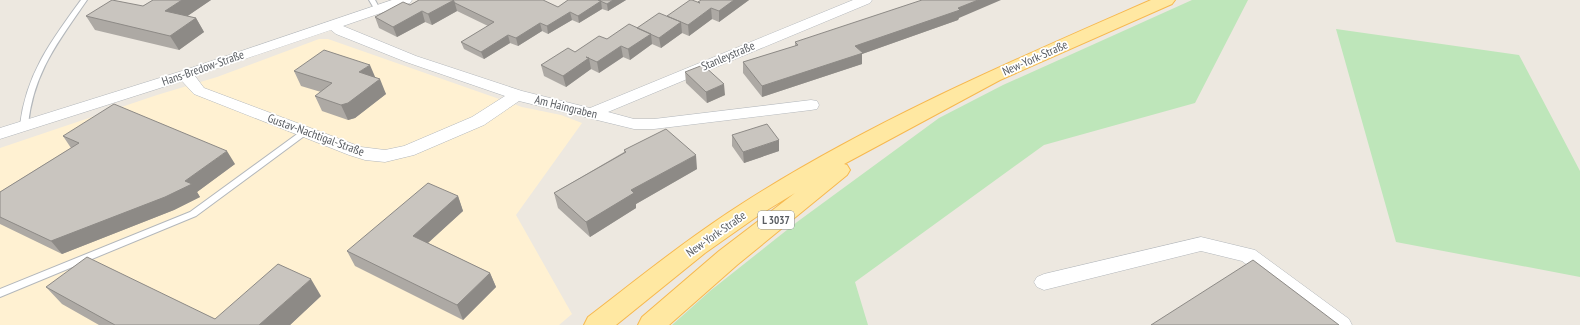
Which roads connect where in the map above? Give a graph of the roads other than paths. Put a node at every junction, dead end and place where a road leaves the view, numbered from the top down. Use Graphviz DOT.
graph roads {
  1 [pos="84,0"];
  2 [pos="405,0"];
  3 [pos="865,0"];
  4 [pos="1166,0"];
  5 [pos="374,5"];
  6 [pos="332,24"];
  7 [pos="186,74"];
  8 [pos="517,95"];
  9 [pos="811,105"];
  10 [pos="592,113"];
  11 [pos="907,121"];
  12 [pos="24,126"];
  13 [pos="304,132"];
  14 [pos="0,134"];
  15 [pos="1044,282"];
  16 [pos="0,293"];
  17 [pos="597,325"];
  18 [pos="651,325"];
  19 [pos="1342,325"];
  1 -- 12 [label="lane"];
  2 -- 5 [label="street, Hans-Bredow-Straße"];
  3 -- 10 [label="street, Stanleystraße"];
  4 -- 11 [label="main road, New-York-Straße / L 3037"];
  5 -- 6 [label="street, Hans-Bredow-Straße"];
  6 -- 7 [label="street, Hans-Bredow-Straße"];
  6 -- 8 [label="street, Am Haingraben"];
  7 -- 12 [label="street, Hans-Bredow-Straße"];
  7 -- 13 [label="street, Gustav-Nachtigal-Straße"];
  8 -- 10 [label="street, Am Haingraben"];
  8 -- 13 [label="street, Gustav-Nachtigal-Straße"];
  9 -- 10 [label="street, Am Haingraben"];
  11 -- 17 [label="main road, New-York-Straße / L 3037"];
  11 -- 18 [label="main road, New-York-Straße / L 3037"];
  12 -- 14 [label="street, Hans-Bredow-Straße"];
  13 -- 16 [label="lane"];
  15 -- 19 [label="street"];
}
